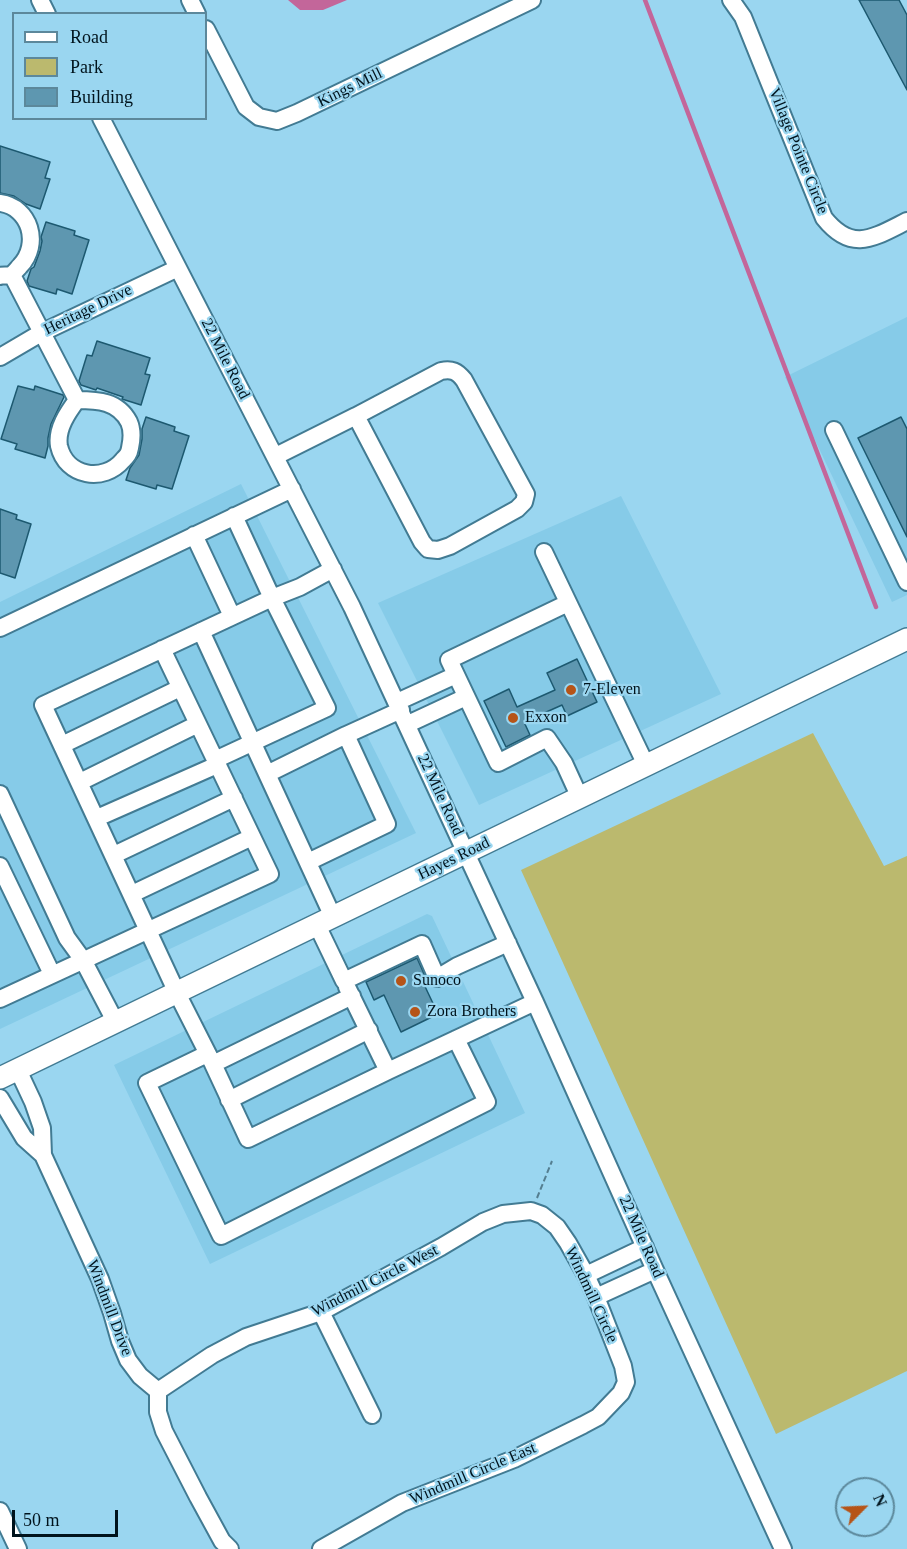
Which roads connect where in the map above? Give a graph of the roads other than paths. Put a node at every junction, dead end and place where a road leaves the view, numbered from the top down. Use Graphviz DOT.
graph roads {
  1 [pos="532,0"];
  2 [pos="730,0"];
  3 [pos="207,31"];
  4 [pos="102,120"];
  5 [pos="0,203"];
  6 [pos="907,221"];
  7 [pos="178,268"];
  8 [pos="6,275"];
  9 [pos="41,333"];
  10 [pos="0,357"];
  11 [pos="77,400"];
  12 [pos="356,416"];
  13 [pos="834,430"];
  14 [pos="276,456"];
  15 [pos="292,489"];
  16 [pos="234,516"];
  17 [pos="194,536"];
  18 [pos="544,552"];
  19 [pos="333,569"];
  20 [pos="907,582"];
  21 [pos="272,598"];
  22 [pos="568,603"];
  23 [pos="232,616"];
  24 [pos="0,628"];
  25 [pos="201,631"];
  26 [pos="907,639"];
  27 [pos="162,649"];
  28 [pos="456,675"];
  29 [pos="180,688"];
  30 [pos="466,697"];
  31 [pos="402,712"];
  32 [pos="198,724"];
  33 [pos="346,735"];
  34 [pos="252,742"];
  35 [pos="62,745"];
  36 [pos="216,762"];
  37 [pos="646,765"];
  38 [pos="267,774"];
  39 [pos="80,782"];
  40 [pos="0,794"];
  41 [pos="234,798"];
  42 [pos="580,798"];
  43 [pos="97,818"];
  44 [pos="252,837"];
  45 [pos="467,853"];
  46 [pos="114,855"];
  47 [pos="308,862"];
  48 [pos="0,866"];
  49 [pos="132,894"];
  50 [pos="325,921"];
  51 [pos="148,931"];
  52 [pos="508,943"];
  53 [pos="83,960"];
  54 [pos="52,974"];
  55 [pos="344,981"];
  56 [pos="177,993"];
  57 [pos="352,996"];
  58 [pos="0,999"];
  59 [pos="536,1002"];
  60 [pos="116,1023"];
  61 [pos="369,1030"];
  62 [pos="456,1039"];
  63 [pos="210,1059"];
  64 [pos="388,1071"];
  65 [pos="9,1074"];
  66 [pos="0,1098"];
  67 [pos="229,1100"];
  68 [pos="44,1155"];
  69 [pos="531,1211"];
  70 [pos="645,1247"];
  71 [pos="655,1270"];
  72 [pos="586,1275"];
  73 [pos="596,1297"];
  74 [pos="321,1312"];
  75 [pos="158,1391"];
  76 [pos="621,1393"];
  77 [pos="372,1415"];
  78 [pos="0,1511"];
  79 [pos="18,1549"];
  80 [pos="230,1549"];
  81 [pos="321,1549"];
  82 [pos="783,1549"];
  1 -- 3 [label="street, Kings Mill"];
  2 -- 6 [label="street, Village Pointe Circle"];
  4 -- 7 [label="street, 22 Mile Road"];
  5 -- 8 [label="street"];
  7 -- 9 [label="street, Heritage Drive"];
  7 -- 14 [label="street, 22 Mile Road"];
  8 -- 9 [label="street"];
  9 -- 10 [label="street, Heritage Drive"];
  9 -- 11 [label="street"];
  11 -- 11 [label="street"];
  12 -- 12 [label="street"];
  12 -- 14 [label="street"];
  13 -- 20 [label="street"];
  14 -- 15 [label="street, 22 Mile Road"];
  15 -- 16 [label="street"];
  15 -- 19 [label="street, 22 Mile Road"];
  16 -- 17 [label="street"];
  16 -- 21 [label="street"];
  17 -- 23 [label="street"];
  17 -- 24 [label="street"];
  18 -- 22 [label="street"];
  19 -- 21 [label="street"];
  19 -- 31 [label="street, 22 Mile Road"];
  21 -- 23 [label="street"];
  21 -- 34 [label="street"];
  22 -- 28 [label="street"];
  22 -- 37 [label="street"];
  23 -- 25 [label="street"];
  25 -- 27 [label="street"];
  25 -- 34 [label="street"];
  26 -- 37 [label="main road, Hayes Road"];
  27 -- 29 [label="street"];
  27 -- 35 [label="street"];
  28 -- 30 [label="street"];
  28 -- 31 [label="street"];
  29 -- 32 [label="street"];
  29 -- 35 [label="street"];
  30 -- 31 [label="street"];
  30 -- 42 [label="street"];
  31 -- 33 [label="street"];
  31 -- 45 [label="street, 22 Mile Road"];
  32 -- 36 [label="street"];
  32 -- 39 [label="street"];
  33 -- 38 [label="street"];
  33 -- 47 [label="street"];
  34 -- 36 [label="street"];
  34 -- 38 [label="street"];
  35 -- 39 [label="street"];
  36 -- 41 [label="street"];
  36 -- 43 [label="street"];
  37 -- 42 [label="main road, Hayes Road"];
  38 -- 47 [label="street"];
  39 -- 43 [label="street"];
  40 -- 53 [label="street"];
  41 -- 44 [label="street"];
  41 -- 46 [label="street"];
  42 -- 45 [label="main road, Hayes Road"];
  43 -- 46 [label="street"];
  44 -- 49 [label="street"];
  44 -- 51 [label="street"];
  45 -- 50 [label="main road, Hayes Road"];
  45 -- 52 [label="street, 22 Mile Road"];
  46 -- 49 [label="street"];
  47 -- 50 [label="street"];
  48 -- 54 [label="street"];
  49 -- 51 [label="street"];
  50 -- 55 [label="street"];
  50 -- 56 [label="main road, Hayes Road"];
  51 -- 53 [label="street"];
  51 -- 56 [label="street"];
  52 -- 55 [label="street"];
  52 -- 59 [label="street, 22 Mile Road"];
  53 -- 54 [label="street"];
  53 -- 60 [label="street"];
  54 -- 58 [label="street"];
  55 -- 57 [label="street"];
  56 -- 60 [label="main road, Hayes Road"];
  56 -- 63 [label="street"];
  57 -- 61 [label="street"];
  57 -- 63 [label="street"];
  59 -- 62 [label="street"];
  59 -- 70 [label="street, 22 Mile Road"];
  60 -- 65 [label="main road, Hayes Road"];
  61 -- 64 [label="street"];
  61 -- 67 [label="street"];
  62 -- 63 [label="street"];
  62 -- 64 [label="street"];
  63 -- 67 [label="street"];
  64 -- 67 [label="street"];
  65 -- 68 [label="street, Windmill Drive"];
  66 -- 68 [label="street, Windmill Drive"];
  68 -- 75 [label="street, Windmill Drive"];
  69 -- 72 [label="street, Windmill Circle"];
  69 -- 74 [label="street, Windmill Circle West"];
  70 -- 71 [label="street, 22 Mile Road"];
  70 -- 72 [label="street"];
  71 -- 73 [label="street"];
  71 -- 82 [label="street, 22 Mile Road"];
  72 -- 73 [label="street, Windmill Circle"];
  73 -- 76 [label="street, Windmill Circle"];
  74 -- 75 [label="street, Windmill Circle West"];
  74 -- 77 [label="street"];
  75 -- 80 [label="street"];
  76 -- 81 [label="street, Windmill Circle East"];
  78 -- 79 [label="street"];
}
